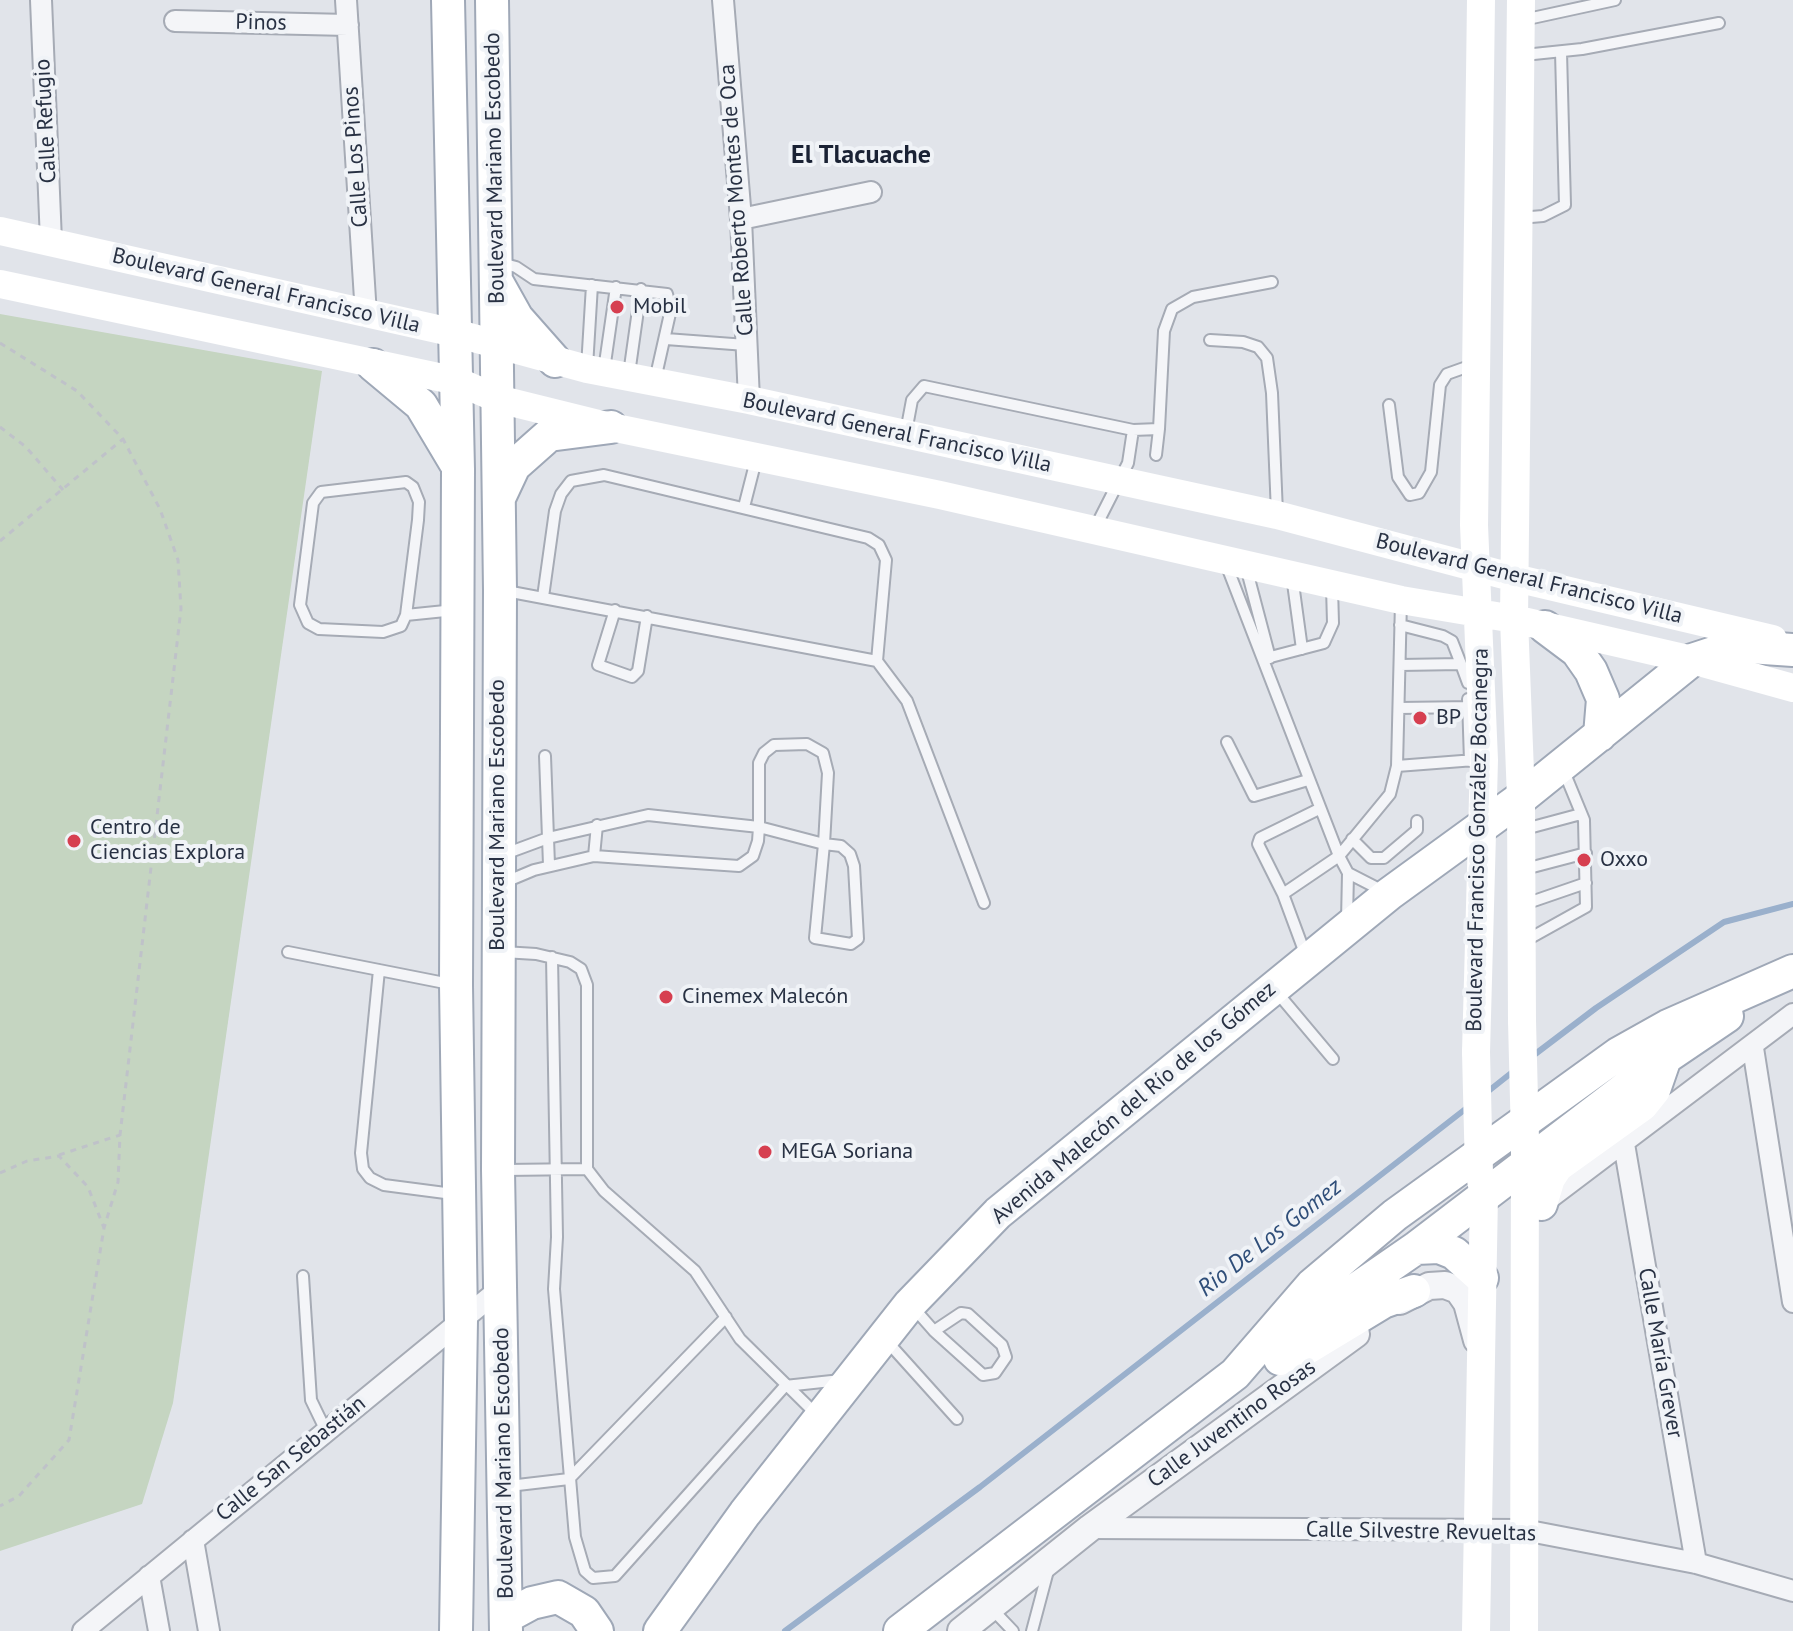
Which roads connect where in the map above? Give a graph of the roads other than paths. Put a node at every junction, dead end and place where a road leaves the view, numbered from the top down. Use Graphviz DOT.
graph roads {
  1 [pos="41,0"];
  2 [pos="346,0"];
  3 [pos="448,0"];
  4 [pos="492,0"];
  5 [pos="723,0"];
  6 [pos="1481,0"];
  7 [pos="1615,0"];
  8 [pos="1521,10"];
  9 [pos="175,21"];
  10 [pos="1719,23"];
  11 [pos="348,25"];
  12 [pos="1561,52"];
  13 [pos="1520,55"];
  14 [pos="871,192"];
  15 [pos="1519,218"];
  16 [pos="741,219"];
  17 [pos="0,231"];
  18 [pos="51,241"];
  19 [pos="496,270"];
  20 [pos="1272,282"];
  21 [pos="0,284"];
  22 [pos="592,285"];
  23 [pos="616,287"];
  24 [pos="641,289"];
  25 [pos="366,315"];
  26 [pos="455,333"];
  27 [pos="666,339"];
  28 [pos="1210,340"];
  29 [pos="499,345"];
  30 [pos="746,345"];
  31 [pos="555,361"];
  32 [pos="1477,364"];
  33 [pos="373,365"];
  34 [pos="619,375"];
  35 [pos="457,381"];
  36 [pos="498,399"];
  37 [pos="749,400"];
  38 [pos="1389,405"];
  39 [pos="611,427"];
  40 [pos="1159,429"];
  41 [pos="1133,430"];
  42 [pos="906,434"];
  43 [pos="1156,455"];
  44 [pos="756,459"];
  45 [pos="458,469"];
  46 [pos="1120,483"];
  47 [pos="744,507"];
  48 [pos="496,508"];
  49 [pos="1277,515"];
  50 [pos="1474,525"];
  51 [pos="1094,530"];
  52 [pos="1430,556"];
  53 [pos="1235,561"];
  54 [pos="1477,568"];
  55 [pos="1291,573"];
  56 [pos="1515,578"];
  57 [pos="1332,582"];
  58 [pos="500,590"];
  59 [pos="543,597"];
  60 [pos="456,610"];
  61 [pos="615,610"];
  62 [pos="1479,611"];
  63 [pos="1400,613"];
  64 [pos="406,615"];
  65 [pos="647,616"];
  66 [pos="1529,623"];
  67 [pos="1793,647"];
  68 [pos="1302,649"];
  69 [pos="1266,658"];
  70 [pos="1692,660"];
  71 [pos="877,661"];
  72 [pos="1461,664"];
  73 [pos="1400,665"];
  74 [pos="1793,688"];
  75 [pos="1475,707"];
  76 [pos="1399,708"];
  77 [pos="1600,735"];
  78 [pos="1227,742"];
  79 [pos="545,756"];
  80 [pos="1477,760"];
  81 [pos="1561,765"];
  82 [pos="1397,766"];
  83 [pos="1308,780"];
  84 [pos="1521,798"];
  85 [pos="1319,809"];
  86 [pos="1581,814"];
  87 [pos="1417,821"];
  88 [pos="597,825"];
  89 [pos="759,827"];
  90 [pos="1483,827"];
  91 [pos="1520,830"];
  92 [pos="548,838"];
  93 [pos="1352,839"];
  94 [pos="824,844"];
  95 [pos="1586,853"];
  96 [pos="594,856"];
  97 [pos="1339,856"];
  98 [pos="549,865"];
  99 [pos="497,871"];
  100 [pos="1519,871"];
  101 [pos="1348,873"];
  102 [pos="1586,883"];
  103 [pos="1283,894"];
  104 [pos="1389,894"];
  105 [pos="984,903"];
  106 [pos="1519,905"];
  107 [pos="1347,928"];
  108 [pos="1520,943"];
  109 [pos="288,952"];
  110 [pos="497,952"];
  111 [pos="552,957"];
  112 [pos="1308,960"];
  113 [pos="379,970"];
  114 [pos="1793,971"];
  115 [pos="456,985"];
  116 [pos="1273,987"];
  117 [pos="1793,1014"];
  118 [pos="1753,1048"];
  119 [pos="1665,1058"];
  120 [pos="1333,1059"];
  121 [pos="1624,1144"];
  122 [pos="458,1145"];
  123 [pos="1525,1152"];
  124 [pos="587,1169"];
  125 [pos="498,1170"];
  126 [pos="553,1171"];
  127 [pos="1482,1184"];
  128 [pos="459,1195"];
  129 [pos="1541,1204"];
  130 [pos="1416,1248"];
  131 [pos="303,1276"];
  132 [pos="1482,1278"];
  133 [pos="501,1288"];
  134 [pos="1414,1291"];
  135 [pos="1793,1302"];
  136 [pos="910,1304"];
  137 [pos="726,1317"];
  138 [pos="461,1320"];
  139 [pos="934,1331"];
  140 [pos="884,1338"];
  141 [pos="1482,1355"];
  142 [pos="1523,1365"];
  143 [pos="1235,1374"];
  144 [pos="851,1378"];
  145 [pos="785,1386"];
  146 [pos="821,1418"];
  147 [pos="957,1419"];
  148 [pos="326,1431"];
  149 [pos="569,1479"];
  150 [pos="503,1487"];
  151 [pos="745,1513"];
  152 [pos="1090,1528"];
  153 [pos="1524,1530"];
  154 [pos="1478,1532"];
  155 [pos="193,1540"];
  156 [pos="1050,1561"];
  157 [pos="1696,1563"];
  158 [pos="149,1576"];
  159 [pos="1793,1591"];
  160 [pos="990,1607"];
  161 [pos="506,1624"];
  162 [pos="83,1631"];
  163 [pos="159,1631"];
  164 [pos="209,1631"];
  165 [pos="456,1631"];
  166 [pos="597,1631"];
  167 [pos="635,1631"];
  168 [pos="660,1631"];
  169 [pos="900,1631"];
  170 [pos="961,1631"];
  171 [pos="1013,1631"];
  172 [pos="1032,1631"];
  173 [pos="1476,1631"];
  174 [pos="1524,1631"];
  1 -- 18 [label="street, Calle Refugio"];
  2 -- 11 [label="street, Calle Los Pinos"];
  3 -- 26 [label="main road, Boulevard Mariano Escobedo"];
  4 -- 19 [label="main road, Boulevard Mariano Escobedo"];
  5 -- 16 [label="street, Calle Roberto Montes de Oca"];
  6 -- 32 [label="main road, Boulevard Francisco González Bocanegra"];
  7 -- 8 [label="lane"];
  8 -- 13 [label="main road, Boulevard Francisco González Bocanegra"];
  9 -- 11 [label="street, Pinos"];
  10 -- 12 [label="lane"];
  11 -- 25 [label="street, Calle Los Pinos"];
  12 -- 13 [label="lane"];
  12 -- 15 [label="lane"];
  13 -- 15 [label="main road, Boulevard Francisco González Bocanegra"];
  14 -- 16 [label="street"];
  15 -- 56 [label="main road, Boulevard Francisco González Bocanegra"];
  16 -- 30 [label="street, Calle Roberto Montes de Oca"];
  17 -- 18 [label="main road, Boulevard General Francisco Villa"];
  18 -- 25 [label="main road, Boulevard General Francisco Villa"];
  19 -- 22 [label="lane"];
  19 -- 29 [label="main road, Boulevard Mariano Escobedo"];
  19 -- 31 [label="main road"];
  20 -- 40 [label="lane"];
  21 -- 33 [label="main road, Boulevard General Francisco Villa"];
  22 -- 23 [label="lane"];
  22 -- 34 [label="lane"];
  23 -- 24 [label="lane"];
  23 -- 34 [label="lane"];
  24 -- 27 [label="lane"];
  24 -- 34 [label="lane"];
  25 -- 26 [label="main road, Boulevard General Francisco Villa"];
  26 -- 29 [label="main road, Boulevard General Francisco Villa"];
  26 -- 35 [label="main road, Boulevard Mariano Escobedo"];
  27 -- 30 [label="lane"];
  27 -- 34 [label="lane"];
  28 -- 49 [label="lane"];
  29 -- 31 [label="main road, Boulevard General Francisco Villa"];
  29 -- 36 [label="main road, Boulevard Mariano Escobedo"];
  30 -- 37 [label="street, Calle Roberto Montes de Oca"];
  31 -- 34 [label="main road, Boulevard General Francisco Villa"];
  32 -- 38 [label="lane"];
  32 -- 50 [label="main road, Boulevard Francisco González Bocanegra"];
  33 -- 35 [label="main road, Boulevard General Francisco Villa"];
  33 -- 45 [label="main road"];
  34 -- 37 [label="main road, Boulevard General Francisco Villa"];
  35 -- 36 [label="main road, Boulevard General Francisco Villa"];
  35 -- 45 [label="main road, Boulevard Mariano Escobedo"];
  36 -- 39 [label="main road, Boulevard General Francisco Villa"];
  36 -- 48 [label="main road, Boulevard Mariano Escobedo"];
  37 -- 42 [label="main road, Boulevard General Francisco Villa"];
  39 -- 44 [label="main road, Boulevard General Francisco Villa"];
  39 -- 48 [label="main road"];
  40 -- 41 [label="lane"];
  40 -- 43 [label="lane"];
  41 -- 42 [label="lane"];
  41 -- 46 [label="lane"];
  42 -- 46 [label="main road, Boulevard General Francisco Villa"];
  44 -- 47 [label="lane"];
  44 -- 51 [label="main road, Boulevard General Francisco Villa"];
  45 -- 60 [label="main road, Boulevard Mariano Escobedo"];
  46 -- 49 [label="main road, Boulevard General Francisco Villa"];
  46 -- 51 [label="lane"];
  47 -- 59 [label="lane"];
  47 -- 71 [label="lane"];
  48 -- 58 [label="main road, Boulevard Mariano Escobedo"];
  49 -- 52 [label="main road, Boulevard General Francisco Villa"];
  50 -- 52 [label="main road"];
  50 -- 54 [label="main road, Boulevard Francisco González Bocanegra"];
  51 -- 53 [label="main road, Boulevard General Francisco Villa"];
  52 -- 54 [label="main road, Boulevard General Francisco Villa"];
  53 -- 55 [label="main road, Boulevard General Francisco Villa"];
  53 -- 69 [label="lane"];
  53 -- 69 [label="lane"];
  54 -- 56 [label="main road, Boulevard General Francisco Villa"];
  54 -- 62 [label="main road, Boulevard Francisco González Bocanegra"];
  55 -- 57 [label="main road, Boulevard General Francisco Villa"];
  55 -- 68 [label="lane"];
  56 -- 66 [label="main road, Boulevard Francisco González Bocanegra"];
  56 -- 67 [label="main road, Boulevard General Francisco Villa"];
  57 -- 63 [label="main road, Boulevard General Francisco Villa"];
  57 -- 68 [label="lane"];
  58 -- 59 [label="lane"];
  58 -- 99 [label="main road, Boulevard Mariano Escobedo"];
  59 -- 61 [label="lane"];
  60 -- 64 [label="lane"];
  60 -- 115 [label="main road, Boulevard Mariano Escobedo"];
  61 -- 65 [label="lane"];
  61 -- 65 [label="lane"];
  62 -- 63 [label="main road, Boulevard General Francisco Villa"];
  62 -- 66 [label="main road, Boulevard General Francisco Villa"];
  62 -- 75 [label="main road, Boulevard Francisco González Bocanegra"];
  63 -- 72 [label="lane"];
  63 -- 73 [label="lane"];
  64 -- 64 [label="lane"];
  65 -- 71 [label="lane"];
  66 -- 70 [label="main road, Boulevard General Francisco Villa"];
  66 -- 77 [label="main road"];
  66 -- 84 [label="main road, Boulevard Francisco González Bocanegra"];
  67 -- 70 [label="main road"];
  68 -- 69 [label="lane"];
  69 -- 83 [label="lane"];
  70 -- 74 [label="main road, Boulevard General Francisco Villa"];
  70 -- 77 [label="main road, Avenida Malecón del Río de los Gómez"];
  71 -- 105 [label="lane"];
  72 -- 73 [label="lane"];
  72 -- 75 [label="lane"];
  73 -- 76 [label="lane"];
  75 -- 76 [label="lane"];
  75 -- 80 [label="main road, Boulevard Francisco González Bocanegra"];
  76 -- 82 [label="lane"];
  77 -- 81 [label="main road, Avenida Malecón del Río de los Gómez"];
  78 -- 83 [label="lane"];
  79 -- 92 [label="lane"];
  80 -- 82 [label="lane"];
  80 -- 90 [label="main road, Boulevard Francisco González Bocanegra"];
  81 -- 84 [label="main road, Avenida Malecón del Río de los Gómez"];
  81 -- 86 [label="lane"];
  82 -- 93 [label="lane"];
  83 -- 85 [label="lane"];
  84 -- 90 [label="main road, Avenida Malecón del Río de los Gómez"];
  84 -- 91 [label="main road, Boulevard Francisco González Bocanegra"];
  85 -- 97 [label="lane"];
  85 -- 103 [label="lane"];
  86 -- 91 [label="lane"];
  86 -- 95 [label="lane"];
  87 -- 93 [label="lane"];
  88 -- 89 [label="lane"];
  88 -- 92 [label="lane"];
  88 -- 96 [label="lane"];
  89 -- 94 [label="lane"];
  89 -- 94 [label="lane"];
  89 -- 96 [label="lane"];
  90 -- 104 [label="main road, Avenida Malecón del Río de los Gómez"];
  90 -- 127 [label="main road, Boulevard Francisco González Bocanegra, bridge"];
  91 -- 100 [label="main road, Boulevard Francisco González Bocanegra"];
  92 -- 98 [label="lane"];
  92 -- 99 [label="lane"];
  93 -- 97 [label="lane"];
  94 -- 94 [label="lane"];
  95 -- 100 [label="lane"];
  95 -- 102 [label="lane"];
  96 -- 98 [label="lane"];
  97 -- 101 [label="lane"];
  97 -- 103 [label="lane"];
  98 -- 99 [label="lane"];
  99 -- 110 [label="main road, Boulevard Mariano Escobedo"];
  100 -- 106 [label="main road, Boulevard Francisco González Bocanegra"];
  101 -- 104 [label="lane"];
  101 -- 107 [label="lane"];
  102 -- 106 [label="lane"];
  102 -- 108 [label="lane"];
  103 -- 112 [label="lane"];
  104 -- 107 [label="main road, Avenida Malecón del Río de los Gómez"];
  106 -- 108 [label="main road, Boulevard Francisco González Bocanegra"];
  107 -- 112 [label="main road, Avenida Malecón del Río de los Gómez"];
  108 -- 123 [label="main road, Boulevard Francisco González Bocanegra, bridge"];
  109 -- 113 [label="lane"];
  110 -- 111 [label="lane"];
  110 -- 125 [label="main road, Boulevard Mariano Escobedo"];
  111 -- 124 [label="lane"];
  111 -- 126 [label="lane"];
  112 -- 116 [label="main road, Avenida Malecón del Río de los Gómez"];
  113 -- 115 [label="lane"];
  113 -- 128 [label="lane"];
  114 -- 119 [label="main road"];
  114 -- 143 [label="main road"];
  115 -- 122 [label="main road, Boulevard Mariano Escobedo"];
  116 -- 120 [label="lane"];
  116 -- 136 [label="main road, Avenida Malecón del Río de los Gómez"];
  117 -- 118 [label="street"];
  118 -- 121 [label="street"];
  118 -- 135 [label="street"];
  119 -- 123 [label="main road"];
  119 -- 129 [label="main road"];
  121 -- 129 [label="street"];
  121 -- 157 [label="street, Calle María Grever"];
  122 -- 125 [label="main road"];
  122 -- 128 [label="main road, Boulevard Mariano Escobedo"];
  123 -- 127 [label="main road"];
  123 -- 142 [label="main road, Boulevard Francisco González Bocanegra"];
  124 -- 126 [label="lane"];
  124 -- 137 [label="lane"];
  125 -- 126 [label="lane"];
  125 -- 133 [label="main road, Boulevard Mariano Escobedo"];
  126 -- 149 [label="lane"];
  127 -- 130 [label="main road"];
  127 -- 132 [label="main road, Boulevard Francisco González Bocanegra"];
  128 -- 138 [label="main road, Boulevard Mariano Escobedo"];
  129 -- 142 [label="street, Boulevard Francisco González Bocanegra"];
  130 -- 132 [label="main road"];
  130 -- 143 [label="main road"];
  131 -- 148 [label="lane"];
  132 -- 141 [label="main road, Boulevard Francisco González Bocanegra"];
  133 -- 138 [label="street, Calle San Sebastián"];
  133 -- 150 [label="main road, Boulevard Mariano Escobedo"];
  134 -- 141 [label="street"];
  134 -- 143 [label="main road"];
  134 -- 152 [label="street, Calle Juventino Rosas"];
  136 -- 139 [label="lane"];
  136 -- 140 [label="main road, Avenida Malecón del Río de los Gómez"];
  137 -- 145 [label="lane"];
  137 -- 149 [label="lane"];
  138 -- 148 [label="street, Calle San Sebastián"];
  138 -- 165 [label="main road, Boulevard Mariano Escobedo"];
  139 -- 139 [label="lane"];
  140 -- 144 [label="main road, Avenida Malecón del Río de los Gómez"];
  140 -- 147 [label="lane"];
  141 -- 154 [label="main road, Boulevard Francisco González Bocanegra"];
  142 -- 153 [label="main road, Boulevard Francisco González Bocanegra"];
  143 -- 169 [label="main road"];
  144 -- 145 [label="lane"];
  144 -- 146 [label="main road, Avenida Malecón del Río de los Gómez"];
  145 -- 146 [label="lane"];
  145 -- 149 [label="lane"];
  146 -- 151 [label="main road, Avenida Malecón del Río de los Gómez"];
  148 -- 155 [label="street, Calle San Sebastián"];
  149 -- 150 [label="lane"];
  150 -- 161 [label="main road, Boulevard Mariano Escobedo"];
  151 -- 167 [label="main road"];
  151 -- 168 [label="main road, Avenida Malecón del Río de los Gómez"];
  152 -- 154 [label="street, Calle Silvestre Revueltas"];
  152 -- 156 [label="street, Calle Juventino Rosas"];
  153 -- 154 [label="street, Calle Silvestre Revueltas"];
  153 -- 157 [label="street, Calle Silvestre Revueltas"];
  153 -- 174 [label="main road, Boulevard Francisco González Bocanegra"];
  154 -- 173 [label="main road, Boulevard Francisco González Bocanegra"];
  155 -- 158 [label="street, Calle San Sebastián"];
  155 -- 164 [label="street"];
  156 -- 160 [label="street, Calle Juventino Rosas"];
  156 -- 172 [label="lane"];
  157 -- 159 [label="street, Calle Silvestre Revueltas"];
  158 -- 162 [label="street, Calle San Sebastián"];
  158 -- 163 [label="street"];
  160 -- 170 [label="street, Calle Juventino Rosas"];
  160 -- 171 [label="lane"];
  161 -- 166 [label="main road"];
}
